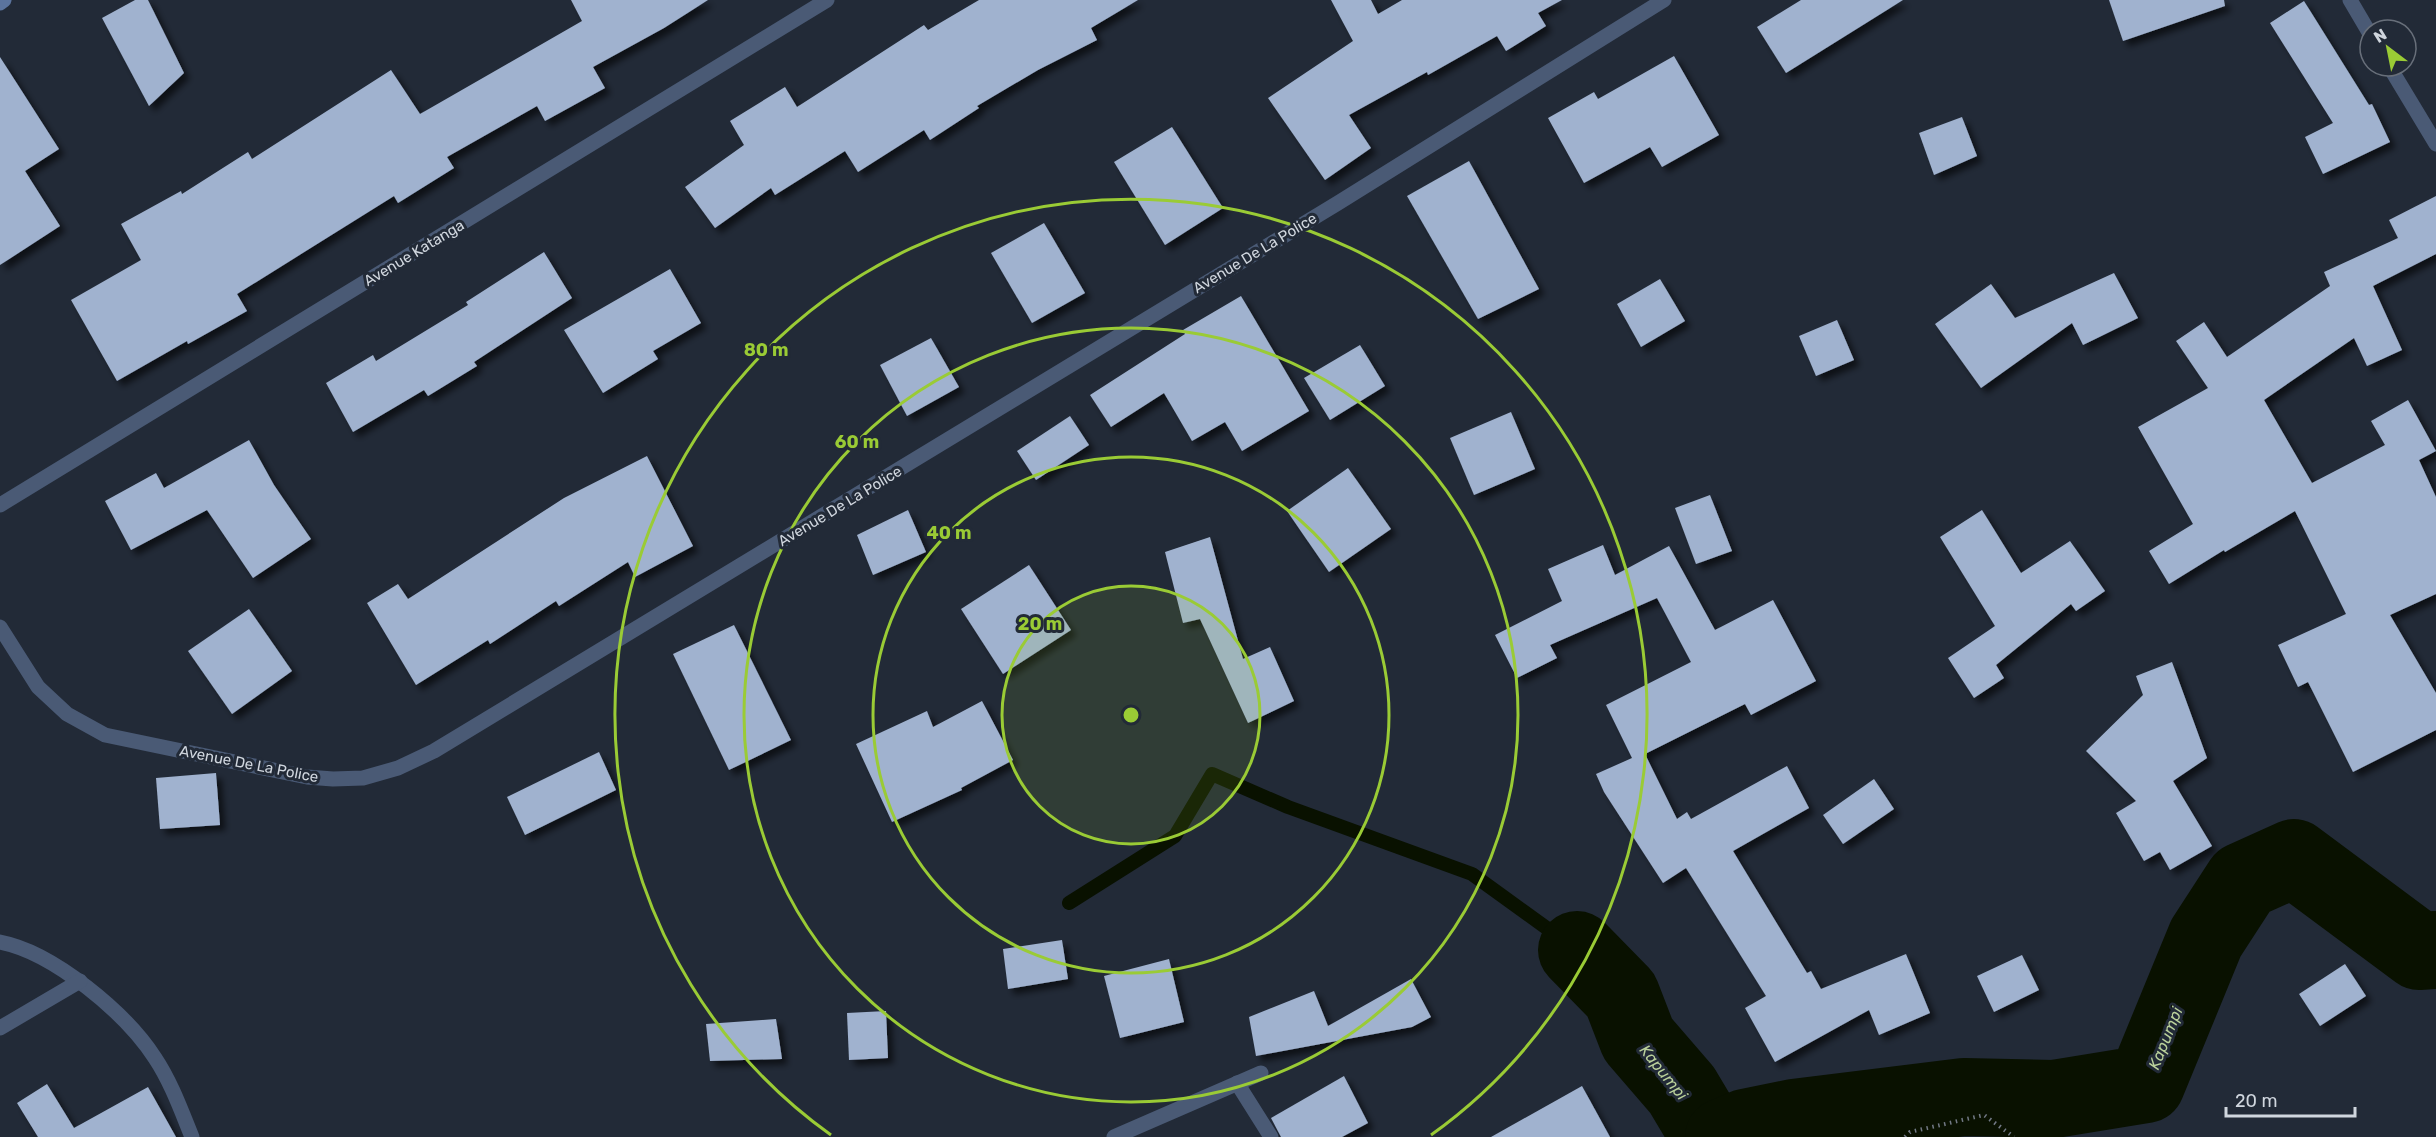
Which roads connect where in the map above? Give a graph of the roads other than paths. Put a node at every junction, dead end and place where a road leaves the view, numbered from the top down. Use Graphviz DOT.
graph roads {
  1 [pos="4,0"];
  2 [pos="827,0"];
  3 [pos="1664,0"];
  4 [pos="2350,0"];
  5 [pos="0,3"];
  6 [pos="2361,18"];
  7 [pos="2396,78"];
  8 [pos="2436,144"];
  9 [pos="0,505"];
  10 [pos="0,627"];
  11 [pos="0,942"];
  12 [pos="80,981"];
  13 [pos="0,1028"];
  14 [pos="1261,1073"];
  15 [pos="1237,1083"];
  16 [pos="192,1137"];
  17 [pos="1114,1137"];
  18 [pos="1271,1137"];
  1 -- 5 [label="street"];
  2 -- 9 [label="street, Avenue Katanga"];
  3 -- 10 [label="street, Avenue De La Police"];
  4 -- 6 [label="street"];
  7 -- 8 [label="street"];
  11 -- 12 [label="street"];
  12 -- 13 [label="street"];
  12 -- 16 [label="street"];
  14 -- 15 [label="street"];
  15 -- 17 [label="street"];
  15 -- 18 [label="street"];
}
